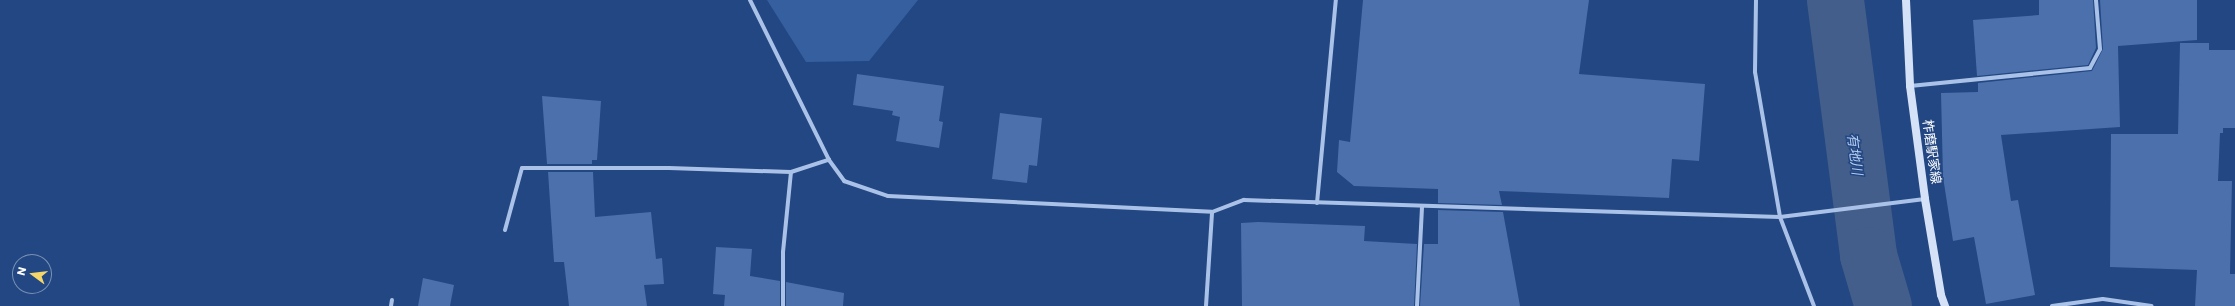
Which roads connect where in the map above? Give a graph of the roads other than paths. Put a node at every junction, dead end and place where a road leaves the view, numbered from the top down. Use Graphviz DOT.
graph roads {
  1 [pos="750,0"];
  2 [pos="1336,0"];
  3 [pos="1756,0"];
  4 [pos="1906,0"];
  5 [pos="2096,0"];
  6 [pos="1910,86"];
  7 [pos="829,160"];
  8 [pos="791,172"];
  9 [pos="1925,199"];
  10 [pos="1317,203"];
  11 [pos="1422,207"];
  12 [pos="1212,212"];
  13 [pos="1780,217"];
  14 [pos="505,230"];
  15 [pos="392,300"];
  16 [pos="391,306"];
  17 [pos="783,306"];
  18 [pos="1206,306"];
  19 [pos="1417,306"];
  20 [pos="1814,306"];
  21 [pos="1945,306"];
  22 [pos="2052,306"];
  23 [pos="2152,306"];
  1 -- 7 [label="street"];
  2 -- 10 [label="street"];
  3 -- 13 [label="street"];
  4 -- 6 [label="main road, 柞磨駅家線"];
  5 -- 6 [label="street"];
  6 -- 9 [label="main road, 柞磨駅家線"];
  7 -- 8 [label="street"];
  7 -- 12 [label="street"];
  8 -- 14 [label="street"];
  8 -- 17 [label="street"];
  9 -- 13 [label="street"];
  9 -- 21 [label="main road, 柞磨駅家線"];
  10 -- 11 [label="street"];
  10 -- 12 [label="street"];
  11 -- 13 [label="street"];
  11 -- 19 [label="street"];
  12 -- 18 [label="street"];
  13 -- 20 [label="street"];
  15 -- 16 [label="street"];
  22 -- 23 [label="street"];
}
